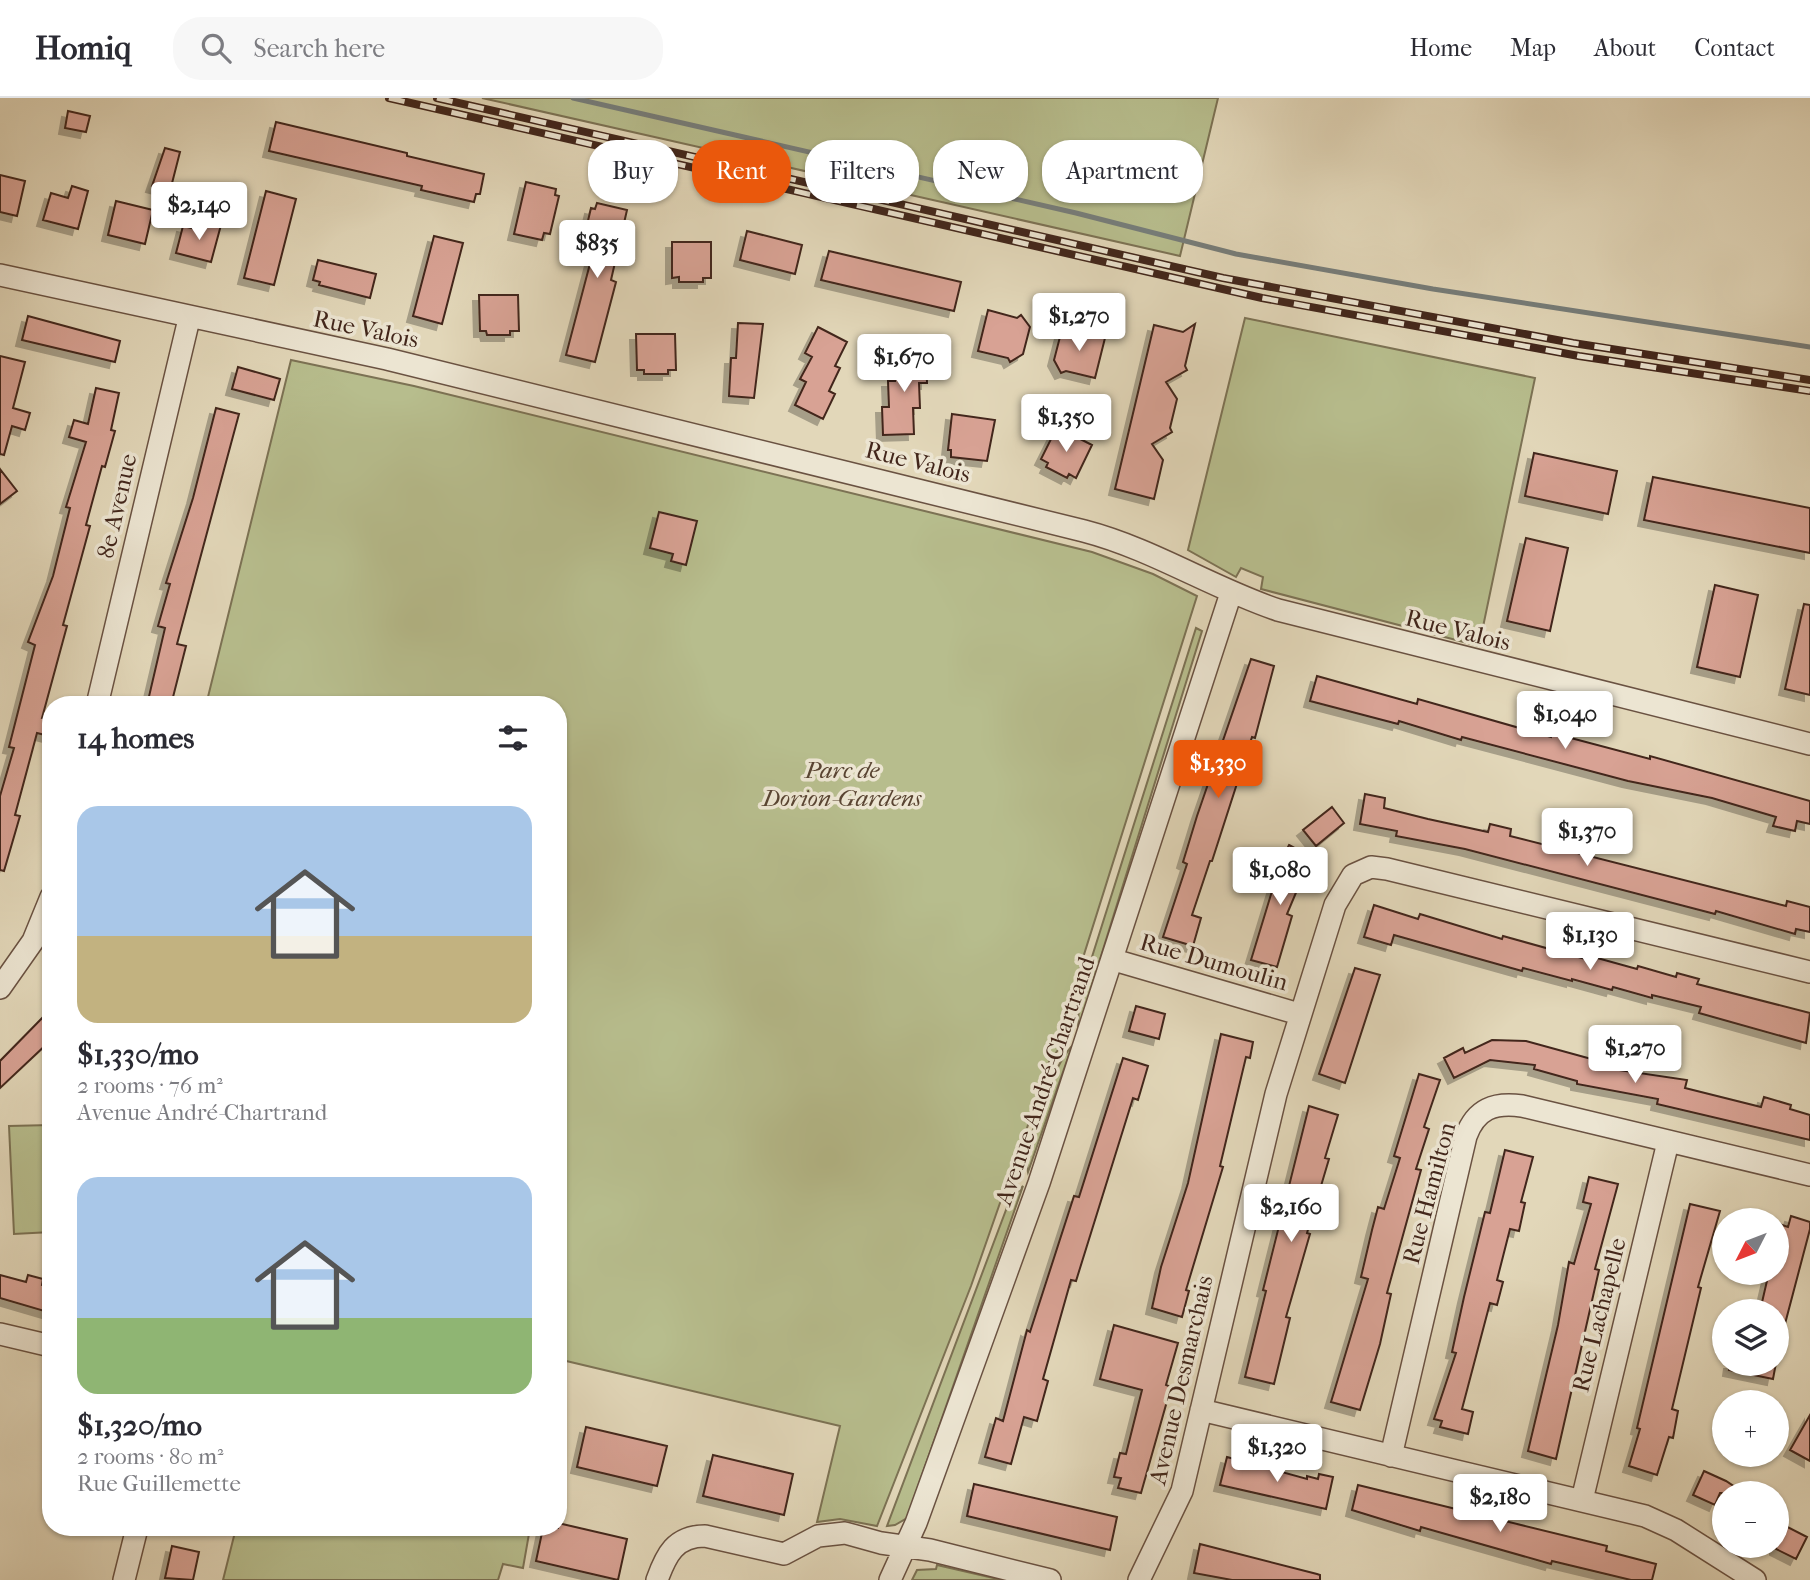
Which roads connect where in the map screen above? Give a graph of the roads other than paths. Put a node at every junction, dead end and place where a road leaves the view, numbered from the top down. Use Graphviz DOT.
graph roads {
  1 [pos="0,275"];
  2 [pos="189,319"];
  3 [pos="1231,593"];
  4 [pos="99,696"];
  5 [pos="1810,744"];
  6 [pos="42,921"];
  7 [pos="1114,960"];
  8 [pos="1810,972"];
  9 [pos="0,988"];
  10 [pos="1299,1014"];
  11 [pos="1668,1142"];
  12 [pos="1810,1175"];
  13 [pos="0,1334"];
  14 [pos="42,1344"];
  15 [pos="1201,1410"];
  16 [pos="1391,1456"];
  17 [pos="1581,1500"];
  18 [pos="134,1536"];
  19 [pos="905,1547"];
  20 [pos="124,1580"];
  21 [pos="657,1580"];
  22 [pos="890,1580"];
  23 [pos="1050,1580"];
  24 [pos="1139,1580"];
  25 [pos="1755,1580"];
  1 -- 2 [label="street, Rue Valois"];
  2 -- 3 [label="street, Rue Valois"];
  2 -- 4 [label="street, 8e Avenue"];
  3 -- 5 [label="street, Rue Valois"];
  3 -- 7 [label="street, Avenue André-Chartrand"];
  6 -- 9 [label="street"];
  7 -- 10 [label="street, Rue Dumoulin"];
  7 -- 19 [label="street, Avenue André-Chartrand"];
  8 -- 10 [label="street, Avenue Desmarchais"];
  10 -- 15 [label="street, Avenue Desmarchais"];
  11 -- 12 [label="street, Rue Hamilton"];
  11 -- 16 [label="street, Rue Hamilton"];
  11 -- 17 [label="street, Rue Lachapelle"];
  13 -- 14 [label="street"];
  15 -- 16 [label="street"];
  15 -- 24 [label="street, Avenue Desmarchais"];
  16 -- 17 [label="street"];
  17 -- 25 [label="street"];
  18 -- 20 [label="street"];
  19 -- 21 [label="street"];
  19 -- 22 [label="street, Avenue André-Chartrand"];
  19 -- 23 [label="street"];
}
